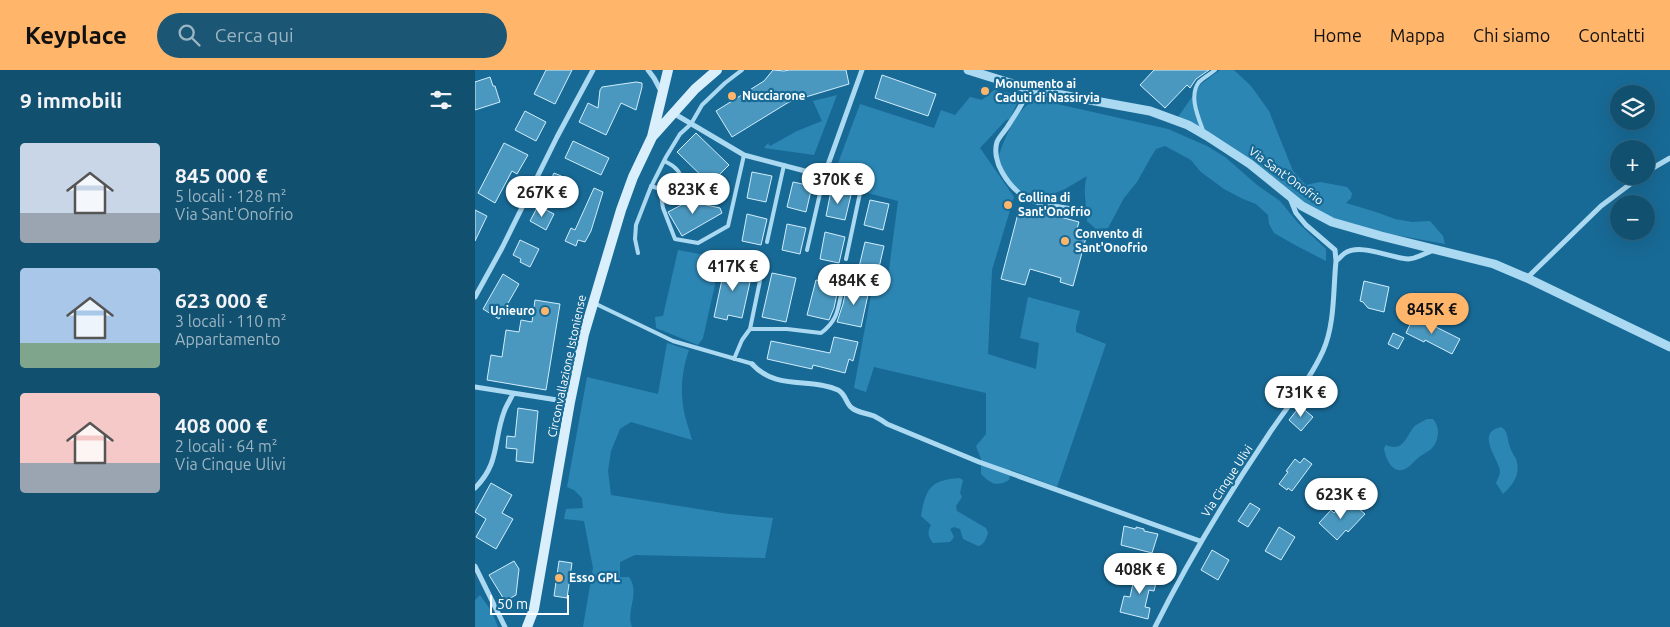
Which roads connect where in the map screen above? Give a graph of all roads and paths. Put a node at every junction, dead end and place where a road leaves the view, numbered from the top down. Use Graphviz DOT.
graph roads {
  1 [pos="593,70"];
  2 [pos="648,70"];
  3 [pos="668,70"];
  4 [pos="717,70"];
  5 [pos="742,70"];
  6 [pos="862,70"];
  7 [pos="968,70"];
  8 [pos="1215,70"];
  9 [pos="1029,89"];
  10 [pos="662,94"];
  11 [pos="673,113"];
  12 [pos="691,124"];
  13 [pos="1204,134"];
  14 [pos="652,137"];
  15 [pos="744,155"];
  16 [pos="1670,158"];
  17 [pos="664,161"];
  18 [pos="783,165"];
  19 [pos="1655,167"];
  20 [pos="823,176"];
  21 [pos="1629,185"];
  22 [pos="651,186"];
  23 [pos="660,189"];
  24 [pos="1289,195"];
  25 [pos="1081,210"];
  26 [pos="767,242"];
  27 [pos="1435,249"];
  28 [pos="807,250"];
  29 [pos="638,253"];
  30 [pos="846,259"];
  31 [pos="1336,261"];
  32 [pos="762,270"];
  33 [pos="1527,278"];
  34 [pos="842,290"];
  35 [pos="475,297"];
  36 [pos="592,302"];
  37 [pos="750,329"];
  38 [pos="1670,347"];
  39 [pos="734,359"];
  40 [pos="753,364"];
  41 [pos="475,387"];
  42 [pos="513,394"];
  43 [pos="570,402"];
  44 [pos="475,488"];
  45 [pos="1200,541"];
  46 [pos="475,566"];
  47 [pos="534,609"];
  48 [pos="505,627"];
  49 [pos="527,627"];
  50 [pos="534,627"];
  51 [pos="1155,627"];
  1 -- 35 [label="street"];
  2 -- 10 [label="street"];
  3 -- 10 [label="main road, Circonvallazione Istoniense"];
  4 -- 11 [label="main road, Circonvallazione Istoniense"];
  5 -- 12 [label="lane"];
  6 -- 20 [label="street"];
  7 -- 9 [label="street, Via Sant'Onofrio"];
  8 -- 13 [label="lane"];
  9 -- 13 [label="street, Via Sant'Onofrio"];
  9 -- 25 [label="street"];
  10 -- 14 [label="main road, Circonvallazione Istoniense"];
  11 -- 12 [label="street"];
  11 -- 14 [label="main road, Circonvallazione Istoniense"];
  12 -- 15 [label="street"];
  12 -- 17 [label="lane"];
  13 -- 24 [label="street, Via Sant'Onofrio"];
  14 -- 36 [label="main road, Circonvallazione Istoniense"];
  15 -- 18 [label="street"];
  15 -- 23 [label="lane"];
  16 -- 19 [label="street"];
  17 -- 22 [label="lane"];
  17 -- 23 [label="lane"];
  18 -- 20 [label="street"];
  18 -- 26 [label="lane"];
  20 -- 28 [label="lane"];
  20 -- 30 [label="lane"];
  21 -- 33 [label="street"];
  22 -- 23 [label="lane"];
  22 -- 29 [label="lane"];
  24 -- 27 [label="street, Via Sant'Onofrio"];
  24 -- 31 [label="street"];
  27 -- 31 [label="street"];
  27 -- 33 [label="street, Via Sant'Onofrio"];
  31 -- 45 [label="street, Via Cinque Ulivi"];
  32 -- 37 [label="lane"];
  33 -- 38 [label="street, Via Sant'Onofrio"];
  34 -- 37 [label="lane"];
  36 -- 39 [label="lane"];
  36 -- 43 [label="main road, Circonvallazione Istoniense"];
  37 -- 39 [label="lane"];
  39 -- 40 [label="lane"];
  40 -- 45 [label="street"];
  41 -- 42 [label="street"];
  42 -- 43 [label="street"];
  42 -- 44 [label="street"];
  43 -- 47 [label="main road, Circonvallazione Istoniense"];
  45 -- 51 [label="street, Via Cinque Ulivi"];
  46 -- 48 [label="street"];
  47 -- 49 [label="main road, Circonvallazione Istoniense"];
  47 -- 50 [label="main road, Circonvallazione Istoniense"];
}
